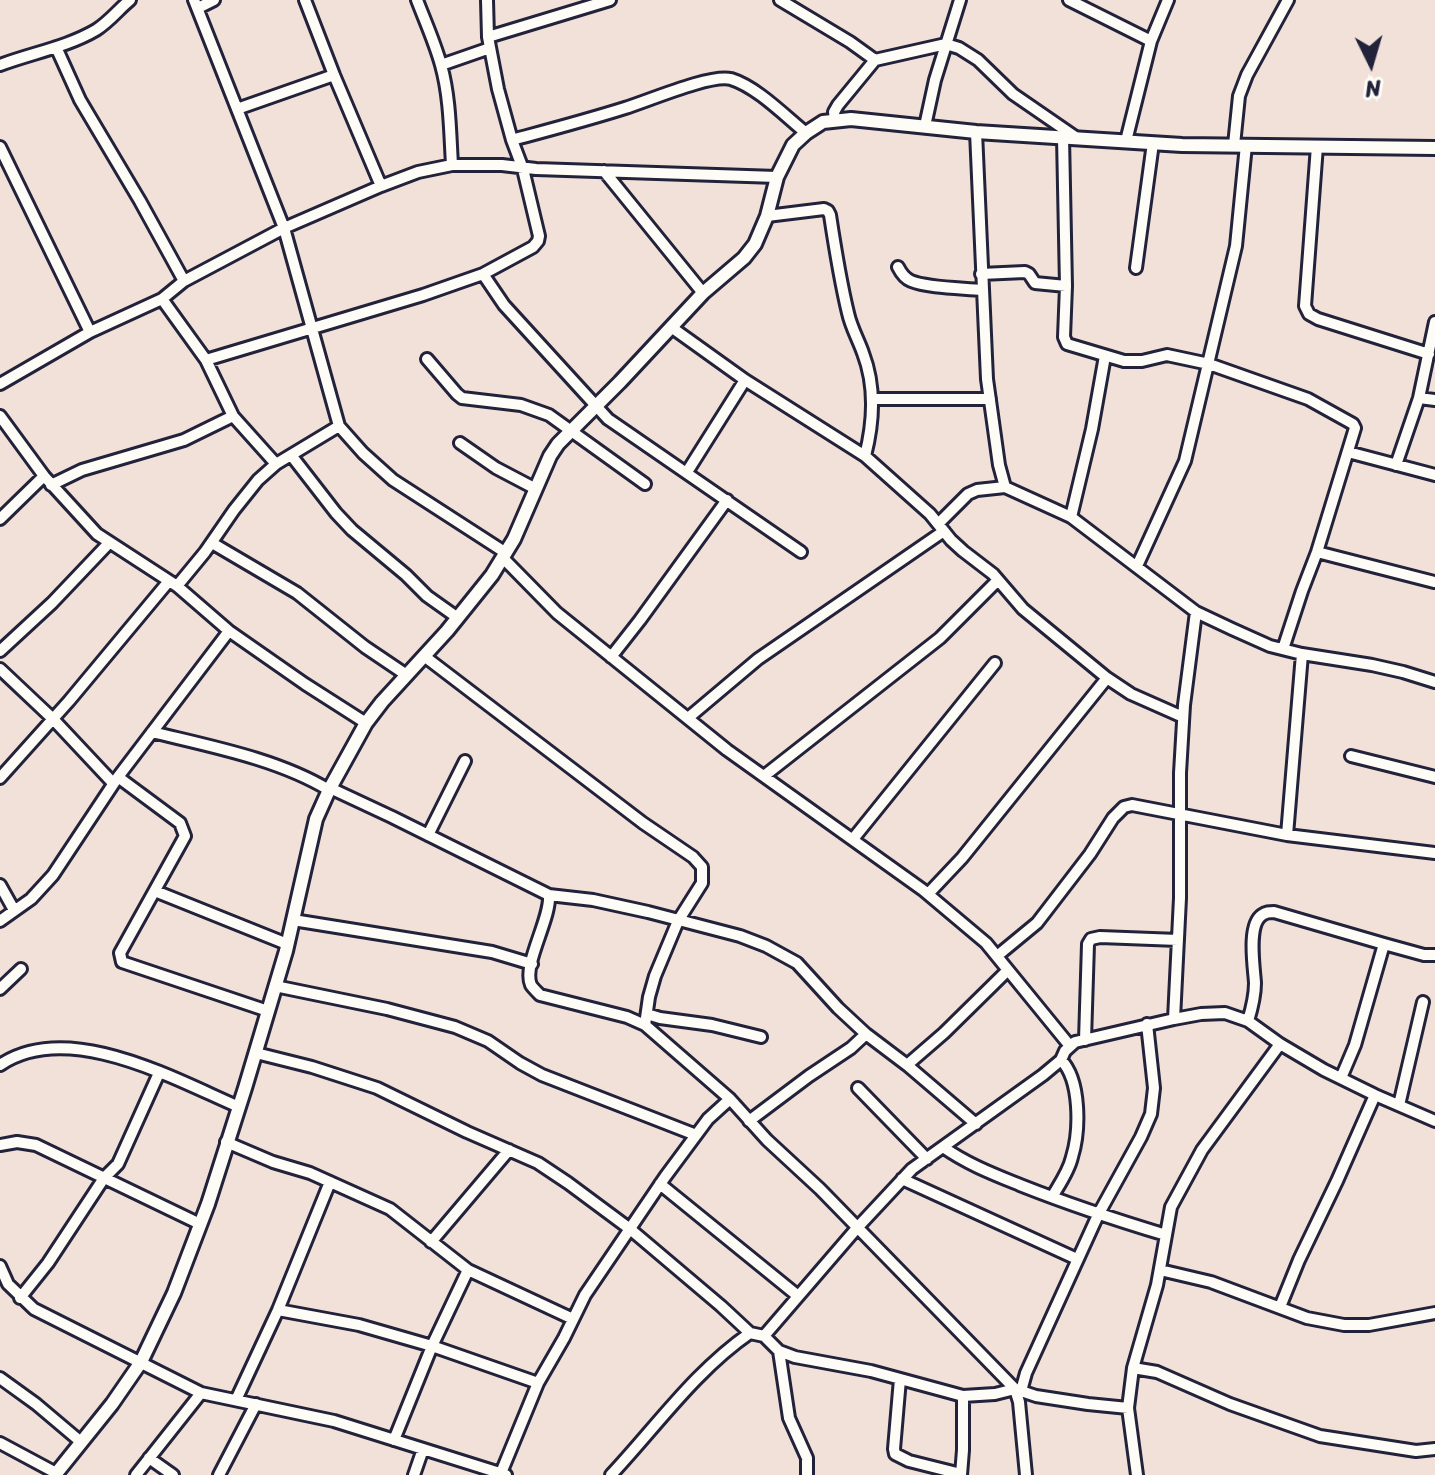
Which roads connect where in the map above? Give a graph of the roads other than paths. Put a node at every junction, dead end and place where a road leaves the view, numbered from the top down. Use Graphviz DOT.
graph roads {
  1 [pos="130,0"];
  2 [pos="214,0"];
  3 [pos="417,0"];
  4 [pos="487,0"];
  5 [pos="610,0"];
  6 [pos="780,0"];
  7 [pos="960,0"];
  8 [pos="1069,0"];
  9 [pos="1168,0"];
  10 [pos="1288,0"];
  11 [pos="307,1"];
  12 [pos="196,4"];
  13 [pos="1151,41"];
  14 [pos="489,42"];
  15 [pos="946,44"];
  16 [pos="56,47"];
  17 [pos="875,60"];
  18 [pos="0,65"];
  19 [pos="441,65"];
  20 [pos="334,75"];
  21 [pos="237,109"];
  22 [pos="835,120"];
  23 [pos="925,126"];
  24 [pos="976,132"];
  25 [pos="806,133"];
  26 [pos="1070,138"];
  27 [pos="512,140"];
  28 [pos="1126,141"];
  29 [pos="1153,143"];
  30 [pos="1240,145"];
  31 [pos="1317,146"];
  32 [pos="0,147"];
  33 [pos="1435,148"];
  34 [pos="452,165"];
  35 [pos="523,169"];
  36 [pos="604,171"];
  37 [pos="777,177"];
  38 [pos="381,186"];
  39 [pos="767,216"];
  40 [pos="284,228"];
  41 [pos="898,267"];
  42 [pos="1136,268"];
  43 [pos="483,274"];
  44 [pos="981,274"];
  45 [pos="184,281"];
  46 [pos="1066,286"];
  47 [pos="982,290"];
  48 [pos="703,293"];
  49 [pos="162,299"];
  50 [pos="1435,322"];
  51 [pos="671,327"];
  52 [pos="311,328"];
  53 [pos="90,332"];
  54 [pos="1429,354"];
  55 [pos="1105,356"];
  56 [pos="427,359"];
  57 [pos="206,360"];
  58 [pos="1209,364"];
  59 [pos="745,380"];
  60 [pos="0,384"];
  61 [pos="1419,398"];
  62 [pos="873,399"];
  63 [pos="990,399"];
  64 [pos="1435,400"];
  65 [pos="595,406"];
  66 [pos="0,416"];
  67 [pos="233,416"];
  68 [pos="339,426"];
  69 [pos="570,431"];
  70 [pos="460,443"];
  71 [pos="1348,452"];
  72 [pos="291,455"];
  73 [pos="865,456"];
  74 [pos="276,464"];
  75 [pos="1396,465"];
  76 [pos="687,472"];
  77 [pos="1435,475"];
  78 [pos="48,480"];
  79 [pos="645,484"];
  80 [pos="1005,487"];
  81 [pos="536,489"];
  82 [pos="727,500"];
  83 [pos="1071,517"];
  84 [pos="0,519"];
  85 [pos="941,527"];
  86 [pos="109,543"];
  87 [pos="212,543"];
  88 [pos="801,552"];
  89 [pos="1317,552"];
  90 [pos="504,556"];
  91 [pos="1137,566"];
  92 [pos="998,580"];
  93 [pos="1434,582"];
  94 [pos="173,583"];
  95 [pos="1196,612"];
  96 [pos="458,618"];
  97 [pos="229,631"];
  98 [pos="1283,649"];
  99 [pos="0,651"];
  100 [pos="1302,654"];
  101 [pos="424,656"];
  102 [pos="611,657"];
  103 [pos="995,663"];
  104 [pos="0,669"];
  105 [pos="405,674"];
  106 [pos="1107,678"];
  107 [pos="1435,682"];
  108 [pos="1183,717"];
  109 [pos="688,718"];
  110 [pos="53,719"];
  111 [pos="366,723"];
  112 [pos="152,732"];
  113 [pos="1351,756"];
  114 [pos="465,761"];
  115 [pos="764,776"];
  116 [pos="1435,777"];
  117 [pos="0,778"];
  118 [pos="116,780"];
  119 [pos="329,789"];
  120 [pos="1179,814"];
  121 [pos="428,835"];
  122 [pos="1287,835"];
  123 [pos="853,839"];
  124 [pos="1435,853"];
  125 [pos="0,885"];
  126 [pos="155,891"];
  127 [pos="928,894"];
  128 [pos="549,895"];
  129 [pos="14,910"];
  130 [pos="293,920"];
  131 [pos="0,921"];
  132 [pos="678,921"];
  133 [pos="1178,940"];
  134 [pos="287,944"];
  135 [pos="1384,944"];
  136 [pos="1435,955"];
  137 [pos="997,956"];
  138 [pos="532,964"];
  139 [pos="21,969"];
  140 [pos="1008,970"];
  141 [pos="275,986"];
  142 [pos="0,989"];
  143 [pos="1423,1002"];
  144 [pos="268,1011"];
  145 [pos="647,1014"];
  146 [pos="1174,1019"];
  147 [pos="1248,1021"];
  148 [pos="1147,1024"];
  149 [pos="645,1025"];
  150 [pos="866,1034"];
  151 [pos="761,1037"];
  152 [pos="1085,1040"];
  153 [pos="1280,1044"];
  154 [pos="1070,1046"];
  155 [pos="256,1053"];
  156 [pos="1061,1060"];
  157 [pos="0,1065"];
  158 [pos="907,1065"];
  159 [pos="159,1073"];
  160 [pos="1341,1078"];
  161 [pos="858,1088"];
  162 [pos="1375,1095"];
  163 [pos="730,1099"];
  164 [pos="1399,1105"];
  165 [pos="239,1107"];
  166 [pos="749,1121"];
  167 [pos="1435,1121"];
  168 [pos="976,1124"];
  169 [pos="696,1135"];
  170 [pos="226,1142"];
  171 [pos="0,1145"];
  172 [pos="943,1147"];
  173 [pos="509,1150"];
  174 [pos="927,1159"];
  175 [pos="104,1178"];
  176 [pos="902,1179"];
  177 [pos="330,1182"];
  178 [pos="660,1184"];
  179 [pos="1052,1197"];
  180 [pos="1098,1215"];
  181 [pos="200,1224"];
  182 [pos="857,1228"];
  183 [pos="630,1229"];
  184 [pos="1166,1235"];
  185 [pos="431,1242"];
  186 [pos="1077,1259"];
  187 [pos="0,1266"];
  188 [pos="468,1270"];
  189 [pos="1160,1270"];
  190 [pos="798,1296"];
  191 [pos="20,1298"];
  192 [pos="1280,1307"];
  193 [pos="278,1310"];
  194 [pos="1435,1313"];
  195 [pos="573,1319"];
  196 [pos="750,1333"];
  197 [pos="764,1336"];
  198 [pos="432,1346"];
  199 [pos="779,1351"];
  200 [pos="141,1362"];
  201 [pos="1133,1368"];
  202 [pos="0,1378"];
  203 [pos="900,1379"];
  204 [pos="538,1383"];
  205 [pos="1018,1390"];
  206 [pos="201,1393"];
  207 [pos="963,1396"];
  208 [pos="236,1400"];
  209 [pos="256,1404"];
  210 [pos="1128,1408"];
  211 [pos="394,1440"];
  212 [pos="81,1442"];
  213 [pos="0,1443"];
  214 [pos="423,1449"];
  215 [pos="1435,1449"];
  216 [pos="149,1458"];
  217 [pos="56,1474"];
  218 [pos="504,1474"];
  219 [pos="961,1474"];
  220 [pos="136,1475"];
  221 [pos="173,1475"];
  222 [pos="219,1475"];
  223 [pos="414,1475"];
  224 [pos="611,1475"];
  225 [pos="807,1475"];
  226 [pos="1026,1475"];
  227 [pos="1137,1475"];
  1 -- 16 [label="street"];
  2 -- 12 [label="street"];
  3 -- 19 [label="street"];
  4 -- 14 [label="street"];
  5 -- 14 [label="street"];
  6 -- 17 [label="street"];
  7 -- 15 [label="street"];
  8 -- 13 [label="street"];
  9 -- 13 [label="street"];
  10 -- 30 [label="street"];
  11 -- 20 [label="street"];
  12 -- 21 [label="street"];
  13 -- 28 [label="street"];
  14 -- 19 [label="street"];
  14 -- 27 [label="street"];
  15 -- 17 [label="street"];
  15 -- 23 [label="street"];
  15 -- 26 [label="street"];
  16 -- 18 [label="street"];
  16 -- 45 [label="street"];
  17 -- 22 [label="street"];
  19 -- 34 [label="street"];
  20 -- 21 [label="street"];
  20 -- 38 [label="street"];
  21 -- 40 [label="street"];
  22 -- 23 [label="street"];
  22 -- 25 [label="street"];
  23 -- 24 [label="street"];
  24 -- 26 [label="street"];
  24 -- 44 [label="street"];
  25 -- 27 [label="street"];
  25 -- 37 [label="street"];
  26 -- 28 [label="street"];
  26 -- 46 [label="street"];
  27 -- 35 [label="street"];
  28 -- 29 [label="street"];
  29 -- 30 [label="street"];
  29 -- 42 [label="street"];
  30 -- 31 [label="street"];
  30 -- 58 [label="street"];
  31 -- 33 [label="street"];
  31 -- 54 [label="street"];
  32 -- 53 [label="street"];
  34 -- 35 [label="street"];
  34 -- 38 [label="street"];
  35 -- 36 [label="street"];
  35 -- 43 [label="street"];
  36 -- 37 [label="street"];
  36 -- 48 [label="street"];
  37 -- 39 [label="street"];
  38 -- 40 [label="street"];
  39 -- 48 [label="street"];
  39 -- 62 [label="street"];
  40 -- 45 [label="street"];
  40 -- 52 [label="street"];
  41 -- 47 [label="street"];
  43 -- 52 [label="street"];
  43 -- 65 [label="street"];
  44 -- 46 [label="street"];
  44 -- 47 [label="street"];
  45 -- 49 [label="street"];
  46 -- 55 [label="street"];
  47 -- 63 [label="street"];
  48 -- 51 [label="street"];
  49 -- 53 [label="street"];
  49 -- 57 [label="street"];
  50 -- 54 [label="street"];
  51 -- 59 [label="street"];
  51 -- 65 [label="street"];
  52 -- 57 [label="street"];
  52 -- 68 [label="street"];
  53 -- 60 [label="street"];
  54 -- 61 [label="street"];
  55 -- 58 [label="street"];
  55 -- 83 [label="street"];
  56 -- 69 [label="street"];
  57 -- 67 [label="street"];
  58 -- 71 [label="street"];
  58 -- 91 [label="street"];
  59 -- 73 [label="street"];
  59 -- 76 [label="street"];
  61 -- 64 [label="street"];
  61 -- 75 [label="street"];
  62 -- 63 [label="street"];
  62 -- 73 [label="street"];
  63 -- 80 [label="street"];
  65 -- 69 [label="street"];
  65 -- 76 [label="street"];
  66 -- 78 [label="street"];
  67 -- 74 [label="street"];
  67 -- 78 [label="street"];
  68 -- 72 [label="street"];
  68 -- 90 [label="street"];
  69 -- 79 [label="street"];
  69 -- 81 [label="street"];
  70 -- 81 [label="street"];
  71 -- 75 [label="street"];
  71 -- 89 [label="street"];
  72 -- 74 [label="street"];
  72 -- 96 [label="street"];
  73 -- 85 [label="street"];
  74 -- 87 [label="street"];
  75 -- 77 [label="street"];
  76 -- 82 [label="street"];
  78 -- 84 [label="street"];
  78 -- 86 [label="street"];
  80 -- 83 [label="street"];
  80 -- 85 [label="street"];
  81 -- 90 [label="street"];
  82 -- 88 [label="street"];
  82 -- 102 [label="street"];
  83 -- 91 [label="street"];
  85 -- 92 [label="street"];
  85 -- 109 [label="street"];
  86 -- 94 [label="street"];
  86 -- 99 [label="street"];
  87 -- 94 [label="street"];
  87 -- 105 [label="street"];
  89 -- 93 [label="street"];
  89 -- 98 [label="street"];
  90 -- 96 [label="street"];
  90 -- 102 [label="street"];
  91 -- 95 [label="street"];
  92 -- 106 [label="street"];
  92 -- 115 [label="street"];
  94 -- 97 [label="street"];
  94 -- 110 [label="street"];
  95 -- 98 [label="street"];
  95 -- 108 [label="street"];
  96 -- 101 [label="street"];
  97 -- 111 [label="street"];
  97 -- 112 [label="street"];
  98 -- 100 [label="street"];
  100 -- 107 [label="street"];
  100 -- 122 [label="street"];
  101 -- 105 [label="street"];
  101 -- 132 [label="street"];
  102 -- 109 [label="street"];
  103 -- 123 [label="street"];
  104 -- 110 [label="street"];
  105 -- 111 [label="street"];
  106 -- 108 [label="street"];
  106 -- 127 [label="street"];
  108 -- 120 [label="street"];
  109 -- 115 [label="street"];
  110 -- 117 [label="street"];
  110 -- 118 [label="street"];
  111 -- 119 [label="street"];
  112 -- 118 [label="street"];
  112 -- 119 [label="street"];
  113 -- 116 [label="street"];
  114 -- 121 [label="street"];
  115 -- 123 [label="street"];
  118 -- 126 [label="street"];
  118 -- 129 [label="street"];
  119 -- 121 [label="street"];
  119 -- 130 [label="street"];
  120 -- 122 [label="street"];
  120 -- 133 [label="street"];
  120 -- 137 [label="street"];
  121 -- 128 [label="street"];
  122 -- 124 [label="street"];
  123 -- 127 [label="street"];
  125 -- 129 [label="street"];
  126 -- 134 [label="street"];
  126 -- 144 [label="street"];
  127 -- 137 [label="street"];
  128 -- 132 [label="street"];
  128 -- 138 [label="street"];
  129 -- 131 [label="street"];
  130 -- 134 [label="street"];
  130 -- 138 [label="street"];
  132 -- 145 [label="street"];
  132 -- 150 [label="street"];
  133 -- 146 [label="street"];
  133 -- 152 [label="street"];
  134 -- 141 [label="street"];
  135 -- 136 [label="street"];
  135 -- 147 [label="street"];
  135 -- 160 [label="street"];
  137 -- 140 [label="street"];
  138 -- 149 [label="street"];
  139 -- 142 [label="street"];
  140 -- 154 [label="street"];
  140 -- 158 [label="street"];
  141 -- 144 [label="street"];
  141 -- 169 [label="street"];
  143 -- 164 [label="street"];
  144 -- 155 [label="street"];
  145 -- 149 [label="street"];
  145 -- 151 [label="street"];
  146 -- 147 [label="street"];
  146 -- 148 [label="street"];
  147 -- 153 [label="street"];
  148 -- 152 [label="street"];
  148 -- 180 [label="street"];
  149 -- 163 [label="street"];
  150 -- 158 [label="street"];
  150 -- 166 [label="street"];
  152 -- 154 [label="street"];
  153 -- 160 [label="street"];
  153 -- 184 [label="street"];
  154 -- 156 [label="street"];
  155 -- 165 [label="street"];
  155 -- 173 [label="street"];
  156 -- 168 [label="street"];
  156 -- 179 [label="street"];
  157 -- 159 [label="street"];
  158 -- 168 [label="street"];
  159 -- 165 [label="street"];
  159 -- 175 [label="street"];
  160 -- 162 [label="street"];
  161 -- 174 [label="street"];
  162 -- 164 [label="street"];
  162 -- 192 [label="street"];
  163 -- 166 [label="street"];
  163 -- 169 [label="street"];
  164 -- 167 [label="street"];
  165 -- 170 [label="street"];
  166 -- 182 [label="street"];
  168 -- 172 [label="street"];
  169 -- 178 [label="street"];
  170 -- 177 [label="street"];
  170 -- 181 [label="street"];
  171 -- 175 [label="street"];
  172 -- 174 [label="street"];
  172 -- 179 [label="street"];
  173 -- 183 [label="street"];
  173 -- 185 [label="street"];
  174 -- 176 [label="street"];
  175 -- 181 [label="street"];
  175 -- 191 [label="street"];
  176 -- 182 [label="street"];
  176 -- 186 [label="street"];
  177 -- 185 [label="street"];
  177 -- 193 [label="street"];
  178 -- 183 [label="street"];
  178 -- 190 [label="street"];
  179 -- 180 [label="street"];
  180 -- 184 [label="street"];
  180 -- 186 [label="street"];
  181 -- 200 [label="street"];
  182 -- 190 [label="street"];
  182 -- 205 [label="street"];
  183 -- 195 [label="street"];
  183 -- 196 [label="street"];
  184 -- 189 [label="street"];
  185 -- 188 [label="street"];
  186 -- 205 [label="street"];
  187 -- 191 [label="street"];
  188 -- 195 [label="street"];
  188 -- 198 [label="street"];
  189 -- 192 [label="street"];
  189 -- 201 [label="street"];
  190 -- 197 [label="street"];
  191 -- 200 [label="street"];
  192 -- 194 [label="street"];
  193 -- 198 [label="street"];
  193 -- 208 [label="street"];
  195 -- 204 [label="street"];
  196 -- 197 [label="street"];
  196 -- 224 [label="street"];
  197 -- 199 [label="street"];
  198 -- 204 [label="street"];
  198 -- 211 [label="street"];
  199 -- 203 [label="street"];
  199 -- 225 [label="street"];
  200 -- 206 [label="street"];
  200 -- 212 [label="street"];
  201 -- 210 [label="street"];
  201 -- 215 [label="street"];
  202 -- 212 [label="street"];
  203 -- 207 [label="street"];
  203 -- 219 [label="street"];
  204 -- 218 [label="street"];
  205 -- 207 [label="street"];
  205 -- 210 [label="street"];
  205 -- 226 [label="street"];
  206 -- 208 [label="street"];
  206 -- 216 [label="street"];
  207 -- 219 [label="street"];
  208 -- 209 [label="street"];
  209 -- 211 [label="street"];
  209 -- 222 [label="street"];
  210 -- 227 [label="street"];
  211 -- 214 [label="street"];
  212 -- 217 [label="street"];
  213 -- 217 [label="street"];
  214 -- 218 [label="street"];
  214 -- 223 [label="street"];
  216 -- 220 [label="street"];
  216 -- 221 [label="street"];
}
